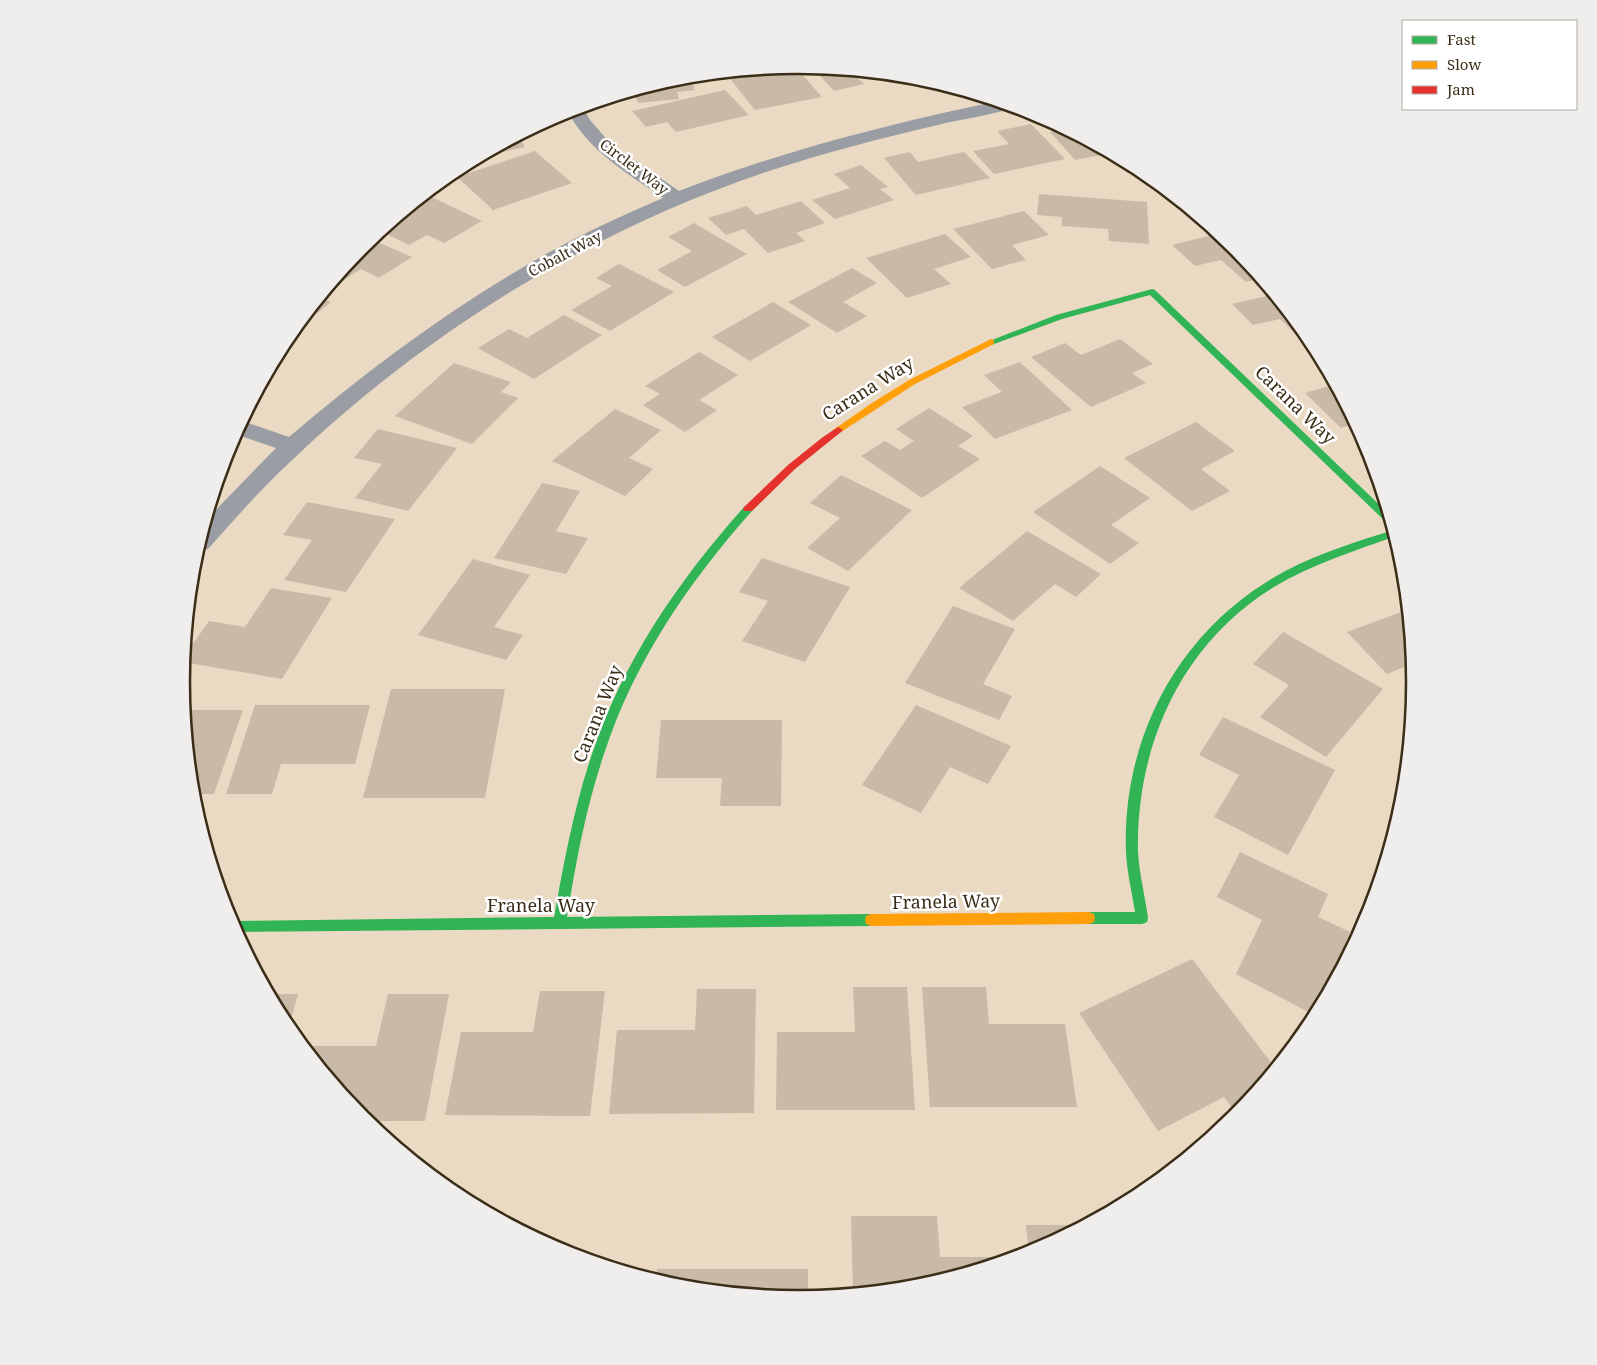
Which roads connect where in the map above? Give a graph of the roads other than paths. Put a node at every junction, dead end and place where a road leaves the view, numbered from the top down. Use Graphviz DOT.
graph roads {
  1 [pos="996,107"];
  2 [pos="580,115"];
  3 [pos="677,200"];
  4 [pos="245,430"];
  5 [pos="293,446"];
  6 [pos="1383,514"];
  7 [pos="208,533"];
  8 [pos="1389,535"];
  9 [pos="559,923"];
  10 [pos="241,926"];
  1 -- 3 [label="street, Cobalt Way"];
  2 -- 3 [label="street, Circlet Way"];
  3 -- 5 [label="street, Cobalt Way"];
  4 -- 5 [label="street"];
  5 -- 7 [label="street, Cobalt Way"];
  6 -- 9 [label="street, Carana Way"];
  8 -- 9 [label="street, Franela Way"];
  9 -- 10 [label="street, Franela Way"];
}
